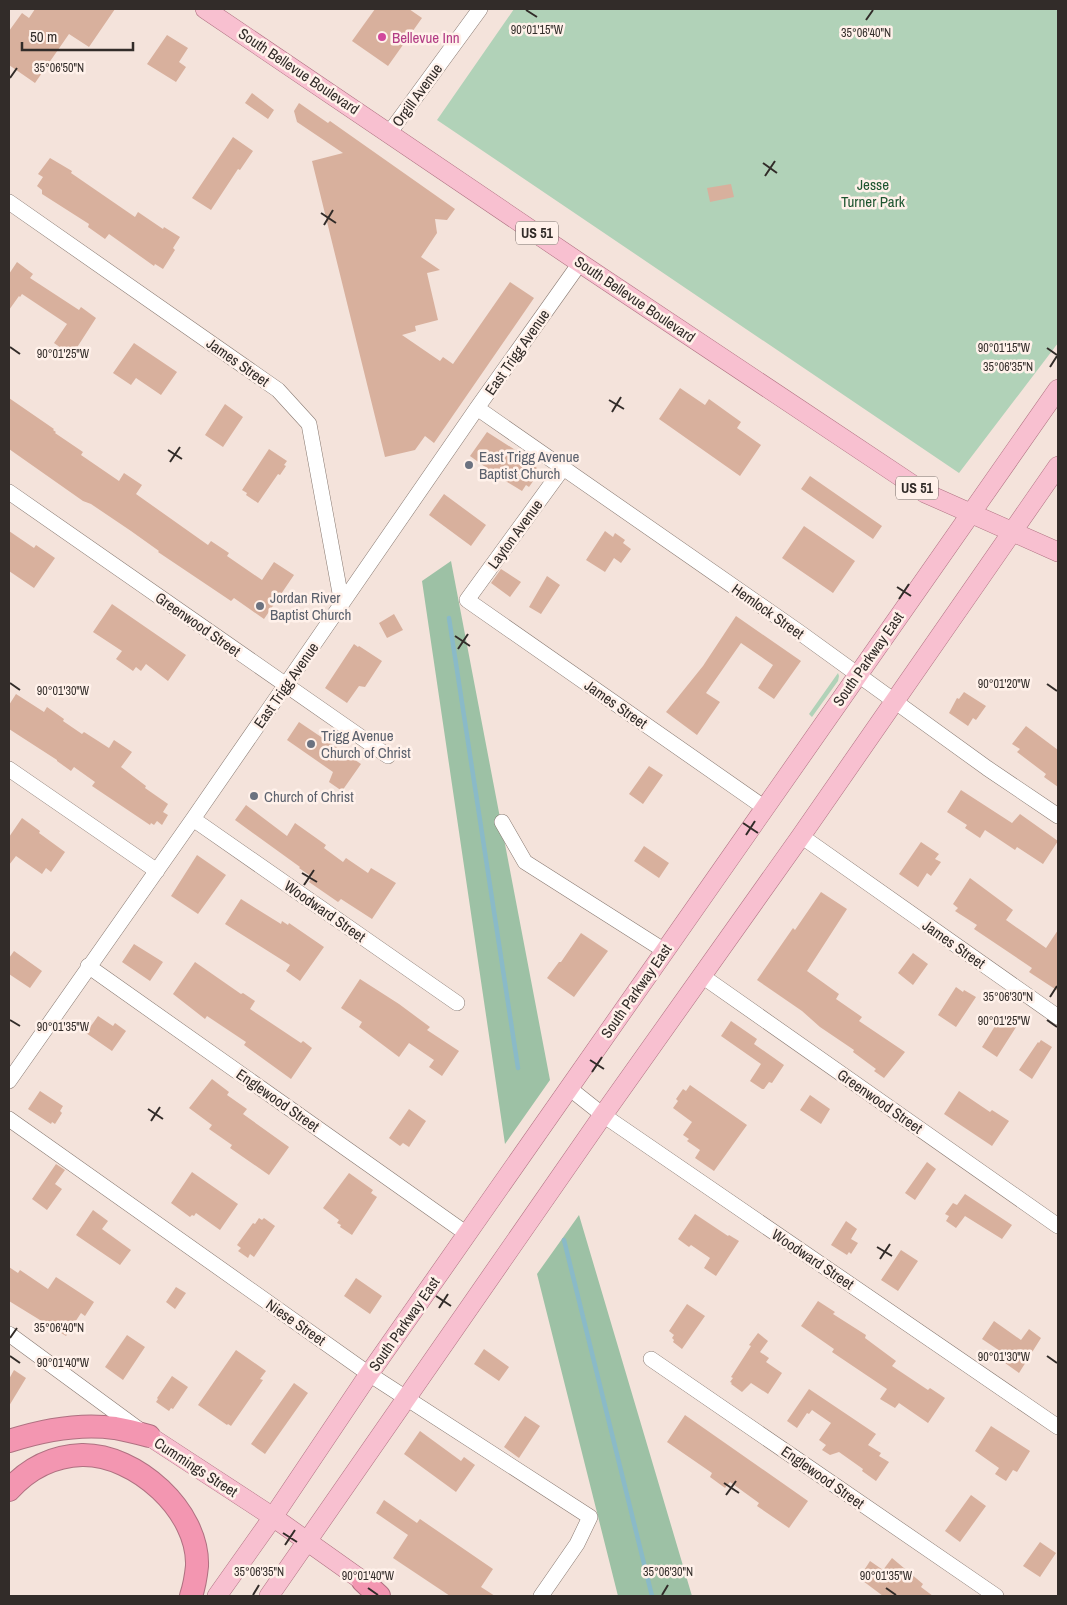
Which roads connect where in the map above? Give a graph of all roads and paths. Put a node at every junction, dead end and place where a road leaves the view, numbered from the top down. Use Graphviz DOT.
graph roads {
  1 [pos="205,9"];
  2 [pos="480,9"];
  3 [pos="390,132"];
  4 [pos="9,202"];
  5 [pos="580,263"];
  6 [pos="1058,389"];
  7 [pos="478,408"];
  8 [pos="1058,466"];
  9 [pos="563,468"];
  10 [pos="9,492"];
  11 [pos="969,514"];
  12 [pos="1011,532"];
  13 [pos="1058,552"];
  14 [pos="467,600"];
  15 [pos="342,604"];
  16 [pos="858,674"];
  17 [pos="286,685"];
  18 [pos="894,700"];
  19 [pos="388,756"];
  20 [pos="9,769"];
  21 [pos="764,808"];
  22 [pos="1058,816"];
  23 [pos="193,819"];
  24 [pos="502,822"];
  25 [pos="801,836"];
  26 [pos="157,871"];
  27 [pos="665,951"];
  28 [pos="88,966"];
  29 [pos="702,976"];
  30 [pos="457,1002"];
  31 [pos="1058,1017"];
  32 [pos="9,1081"];
  33 [pos="569,1088"];
  34 [pos="603,1115"];
  35 [pos="9,1119"];
  36 [pos="1058,1226"];
  37 [pos="467,1234"];
  38 [pos="9,1334"];
  39 [pos="651,1359"];
  40 [pos="369,1374"];
  41 [pos="406,1398"];
  42 [pos="1058,1427"];
  43 [pos="149,1436"];
  44 [pos="9,1441"];
  45 [pos="9,1490"];
  46 [pos="273,1517"];
  47 [pos="307,1540"];
  48 [pos="371,1589"];
  49 [pos="191,1596"];
  50 [pos="217,1596"];
  51 [pos="269,1596"];
  52 [pos="386,1596"];
  53 [pos="541,1596"];
  54 [pos="996,1596"];
  1 -- 3 [label="main road, South Bellevue Boulevard / US 51"];
  2 -- 3 [label="street, Orgill Avenue"];
  3 -- 5 [label="main road, South Bellevue Boulevard / US 51"];
  4 -- 15 [label="street, James Street"];
  5 -- 7 [label="street, East Trigg Avenue"];
  5 -- 11 [label="main road, South Bellevue Boulevard / US 51"];
  6 -- 11 [label="main road, South Parkway East"];
  7 -- 9 [label="street, Hemlock Street"];
  7 -- 15 [label="street, East Trigg Avenue"];
  8 -- 12 [label="main road"];
  9 -- 14 [label="street, Layton Avenue"];
  9 -- 16 [label="street, Hemlock Street"];
  10 -- 17 [label="street, Greenwood Street"];
  11 -- 12 [label="main road, US 51"];
  11 -- 16 [label="main road, South Parkway East"];
  12 -- 13 [label="main road, US 51"];
  12 -- 18 [label="main road"];
  14 -- 21 [label="street, James Street"];
  15 -- 17 [label="street, East Trigg Avenue"];
  16 -- 18 [label="street, Hemlock Street"];
  16 -- 21 [label="main road, South Parkway East"];
  17 -- 19 [label="street, Greenwood Street"];
  17 -- 23 [label="street, East Trigg Avenue"];
  18 -- 22 [label="street, Hemlock Street"];
  18 -- 25 [label="main road"];
  20 -- 26 [label="street"];
  21 -- 27 [label="main road, South Parkway East"];
  23 -- 26 [label="street, East Trigg Avenue"];
  23 -- 30 [label="street, Woodward Street"];
  24 -- 27 [label="street"];
  25 -- 29 [label="main road"];
  25 -- 31 [label="street, James Street"];
  26 -- 28 [label="street, East Trigg Avenue"];
  27 -- 33 [label="main road, South Parkway East"];
  28 -- 32 [label="street, East Trigg Avenue"];
  28 -- 37 [label="street, Englewood Street"];
  29 -- 34 [label="main road"];
  29 -- 36 [label="street, Greenwood Street"];
  33 -- 34 [label="street, Woodward Street"];
  33 -- 37 [label="main road, South Parkway East"];
  34 -- 41 [label="main road"];
  34 -- 42 [label="street, Woodward Street"];
  35 -- 40 [label="street, Niese Street"];
  37 -- 40 [label="main road, South Parkway East"];
  38 -- 43 [label="street, Cummings Street"];
  39 -- 54 [label="street, Englewood Street"];
  40 -- 41 [label="street, Niese Street"];
  40 -- 46 [label="main road, South Parkway East"];
  41 -- 47 [label="main road"];
  41 -- 53 [label="street, Niese Street"];
  43 -- 44 [label="highway"];
  43 -- 46 [label="main road, Cummings Street"];
  45 -- 49 [label="highway"];
  46 -- 47 [label="main road, Cummings Street"];
  46 -- 50 [label="main road, South Parkway East"];
  47 -- 48 [label="main road, Cummings Street"];
  47 -- 51 [label="main road"];
  48 -- 52 [label="street, Cummings Street"];
}
